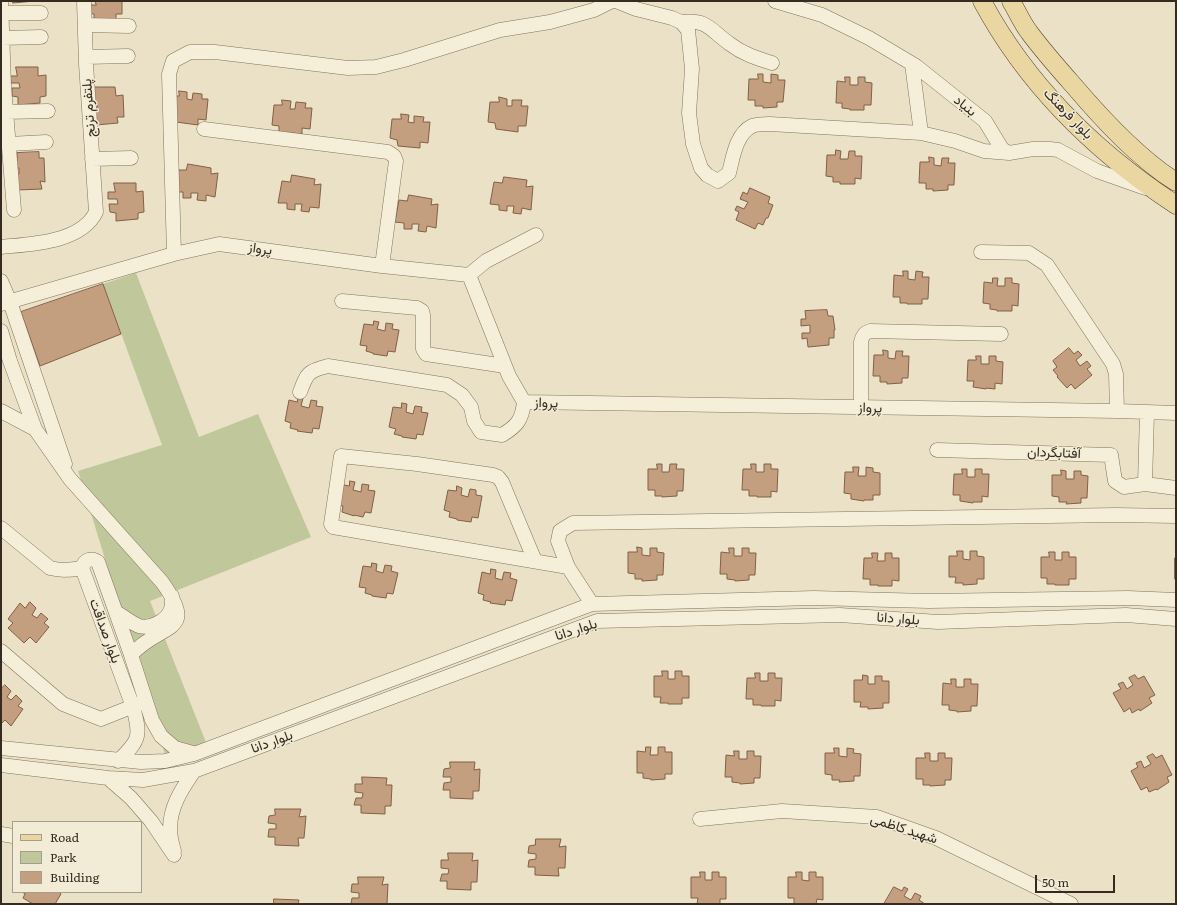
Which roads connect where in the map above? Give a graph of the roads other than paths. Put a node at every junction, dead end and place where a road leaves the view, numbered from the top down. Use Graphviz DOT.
graph roads {
  1 [pos="1,1"];
  2 [pos="84,1"];
  3 [pos="612,1"];
  4 [pos="616,1"];
  5 [pos="775,1"];
  6 [pos="970,1"];
  7 [pos="982,1"];
  8 [pos="1010,1"];
  9 [pos="1020,1"];
  10 [pos="1,13"];
  11 [pos="41,13"];
  12 [pos="992,20"];
  13 [pos="681,22"];
  14 [pos="85,25"];
  15 [pos="128,26"];
  16 [pos="1029,32"];
  17 [pos="41,37"];
  18 [pos="2,38"];
  19 [pos="128,56"];
  20 [pos="86,57"];
  21 [pos="772,63"];
  22 [pos="912,64"];
  23 [pos="48,110"];
  24 [pos="6,112"];
  25 [pos="204,129"];
  26 [pos="921,132"];
  27 [pos="46,142"];
  28 [pos="9,144"];
  29 [pos="1009,153"];
  30 [pos="131,158"];
  31 [pos="92,159"];
  32 [pos="1176,182"];
  33 [pos="1154,191"];
  34 [pos="1176,205"];
  35 [pos="14,210"];
  36 [pos="536,235"];
  37 [pos="1,247"];
  38 [pos="982,252"];
  39 [pos="174,254"];
  40 [pos="382,266"];
  41 [pos="469,275"];
  42 [pos="1,281"];
  43 [pos="342,302"];
  44 [pos="6,303"];
  45 [pos="1,331"];
  46 [pos="1001,334"];
  47 [pos="505,366"];
  48 [pos="300,392"];
  49 [pos="524,402"];
  50 [pos="861,408"];
  51 [pos="1,411"];
  52 [pos="1117,411"];
  53 [pos="1147,413"];
  54 [pos="1176,414"];
  55 [pos="36,429"];
  56 [pos="937,450"];
  57 [pos="70,479"];
  58 [pos="1145,484"];
  59 [pos="1176,488"];
  60 [pos="1176,516"];
  61 [pos="1,528"];
  62 [pos="535,561"];
  63 [pos="568,566"];
  64 [pos="82,568"];
  65 [pos="172,596"];
  66 [pos="1176,600"];
  67 [pos="592,604"];
  68 [pos="116,612"];
  69 [pos="1176,619"];
  70 [pos="1,652"];
  71 [pos="131,655"];
  72 [pos="146,701"];
  73 [pos="133,707"];
  74 [pos="1,748"];
  75 [pos="194,754"];
  76 [pos="118,761"];
  77 [pos="1,765"];
  78 [pos="194,771"];
  79 [pos="108,778"];
  80 [pos="700,818"];
  81 [pos="1,834"];
  82 [pos="12,836"];
  83 [pos="1071,904"];
  1 -- 10 [label="street"];
  2 -- 14 [label="street, پلتفرم ترنج"];
  3 -- 39 [label="street"];
  4 -- 13 [label="street"];
  5 -- 22 [label="street, بنیاد"];
  6 -- 12 [label="main road"];
  7 -- 12 [label="main road, بلوار فرهنگ"];
  8 -- 16 [label="main road, بلوار فرهنگ"];
  9 -- 16 [label="main road"];
  10 -- 11 [label="street"];
  10 -- 18 [label="street"];
  12 -- 33 [label="main road, بلوار فرهنگ"];
  13 -- 21 [label="street"];
  13 -- 26 [label="street"];
  14 -- 15 [label="street"];
  14 -- 20 [label="street, پلتفرم ترنج"];
  16 -- 32 [label="main road, بلوار فرهنگ"];
  17 -- 18 [label="street"];
  18 -- 24 [label="street"];
  19 -- 20 [label="street"];
  20 -- 31 [label="street, پلتفرم ترنج"];
  22 -- 26 [label="street"];
  22 -- 29 [label="street, بنیاد"];
  23 -- 24 [label="street"];
  24 -- 28 [label="street"];
  25 -- 40 [label="street"];
  26 -- 29 [label="street"];
  27 -- 28 [label="street"];
  28 -- 35 [label="street"];
  29 -- 33 [label="street"];
  30 -- 31 [label="street"];
  31 -- 37 [label="street, پلتفرم ترنج"];
  33 -- 34 [label="main road, بلوار فرهنگ"];
  36 -- 41 [label="street"];
  38 -- 52 [label="street"];
  39 -- 40 [label="street, پرواز"];
  39 -- 44 [label="street, پرواز"];
  40 -- 41 [label="street, پرواز"];
  41 -- 47 [label="street, پرواز"];
  42 -- 44 [label="street, بلوار صداقت"];
  43 -- 47 [label="street"];
  44 -- 57 [label="street, بلوار صداقت"];
  45 -- 55 [label="street, بلوار صداقت"];
  46 -- 50 [label="street"];
  47 -- 49 [label="street, پرواز"];
  48 -- 49 [label="street"];
  49 -- 50 [label="street, پرواز"];
  50 -- 52 [label="street, پرواز"];
  51 -- 55 [label="street"];
  52 -- 53 [label="street, پرواز"];
  53 -- 54 [label="street, پرواز"];
  53 -- 58 [label="street"];
  55 -- 57 [label="street, بلوار صداقت"];
  56 -- 58 [label="street, آفتابگردان"];
  57 -- 65 [label="street, بلوار صداقت"];
  58 -- 59 [label="street, آفتابگردان"];
  60 -- 63 [label="street"];
  61 -- 64 [label="street"];
  62 -- 62 [label="street"];
  62 -- 63 [label="street"];
  63 -- 67 [label="street"];
  64 -- 68 [label="street, بلوار صداقت"];
  64 -- 73 [label="street, بلوار صداقت"];
  65 -- 68 [label="street, بلوار صداقت"];
  65 -- 71 [label="street, بلوار صداقت"];
  66 -- 67 [label="street, بلوار دانا"];
  67 -- 75 [label="street, بلوار دانا"];
  68 -- 71 [label="street, بلوار صداقت"];
  69 -- 78 [label="street, بلوار دانا"];
  70 -- 73 [label="street"];
  71 -- 72 [label="street, بلوار صداقت"];
  72 -- 73 [label="street"];
  72 -- 75 [label="street, بلوار صداقت"];
  73 -- 76 [label="street, بلوار صداقت"];
  74 -- 76 [label="street, بلوار دانا"];
  75 -- 76 [label="street, بلوار دانا"];
  77 -- 79 [label="street, بلوار دانا"];
  78 -- 79 [label="street, بلوار دانا"];
  78 -- 79 [label="street"];
  80 -- 83 [label="street, شهید کاظمی"];
  81 -- 82 [label="street"];
}
